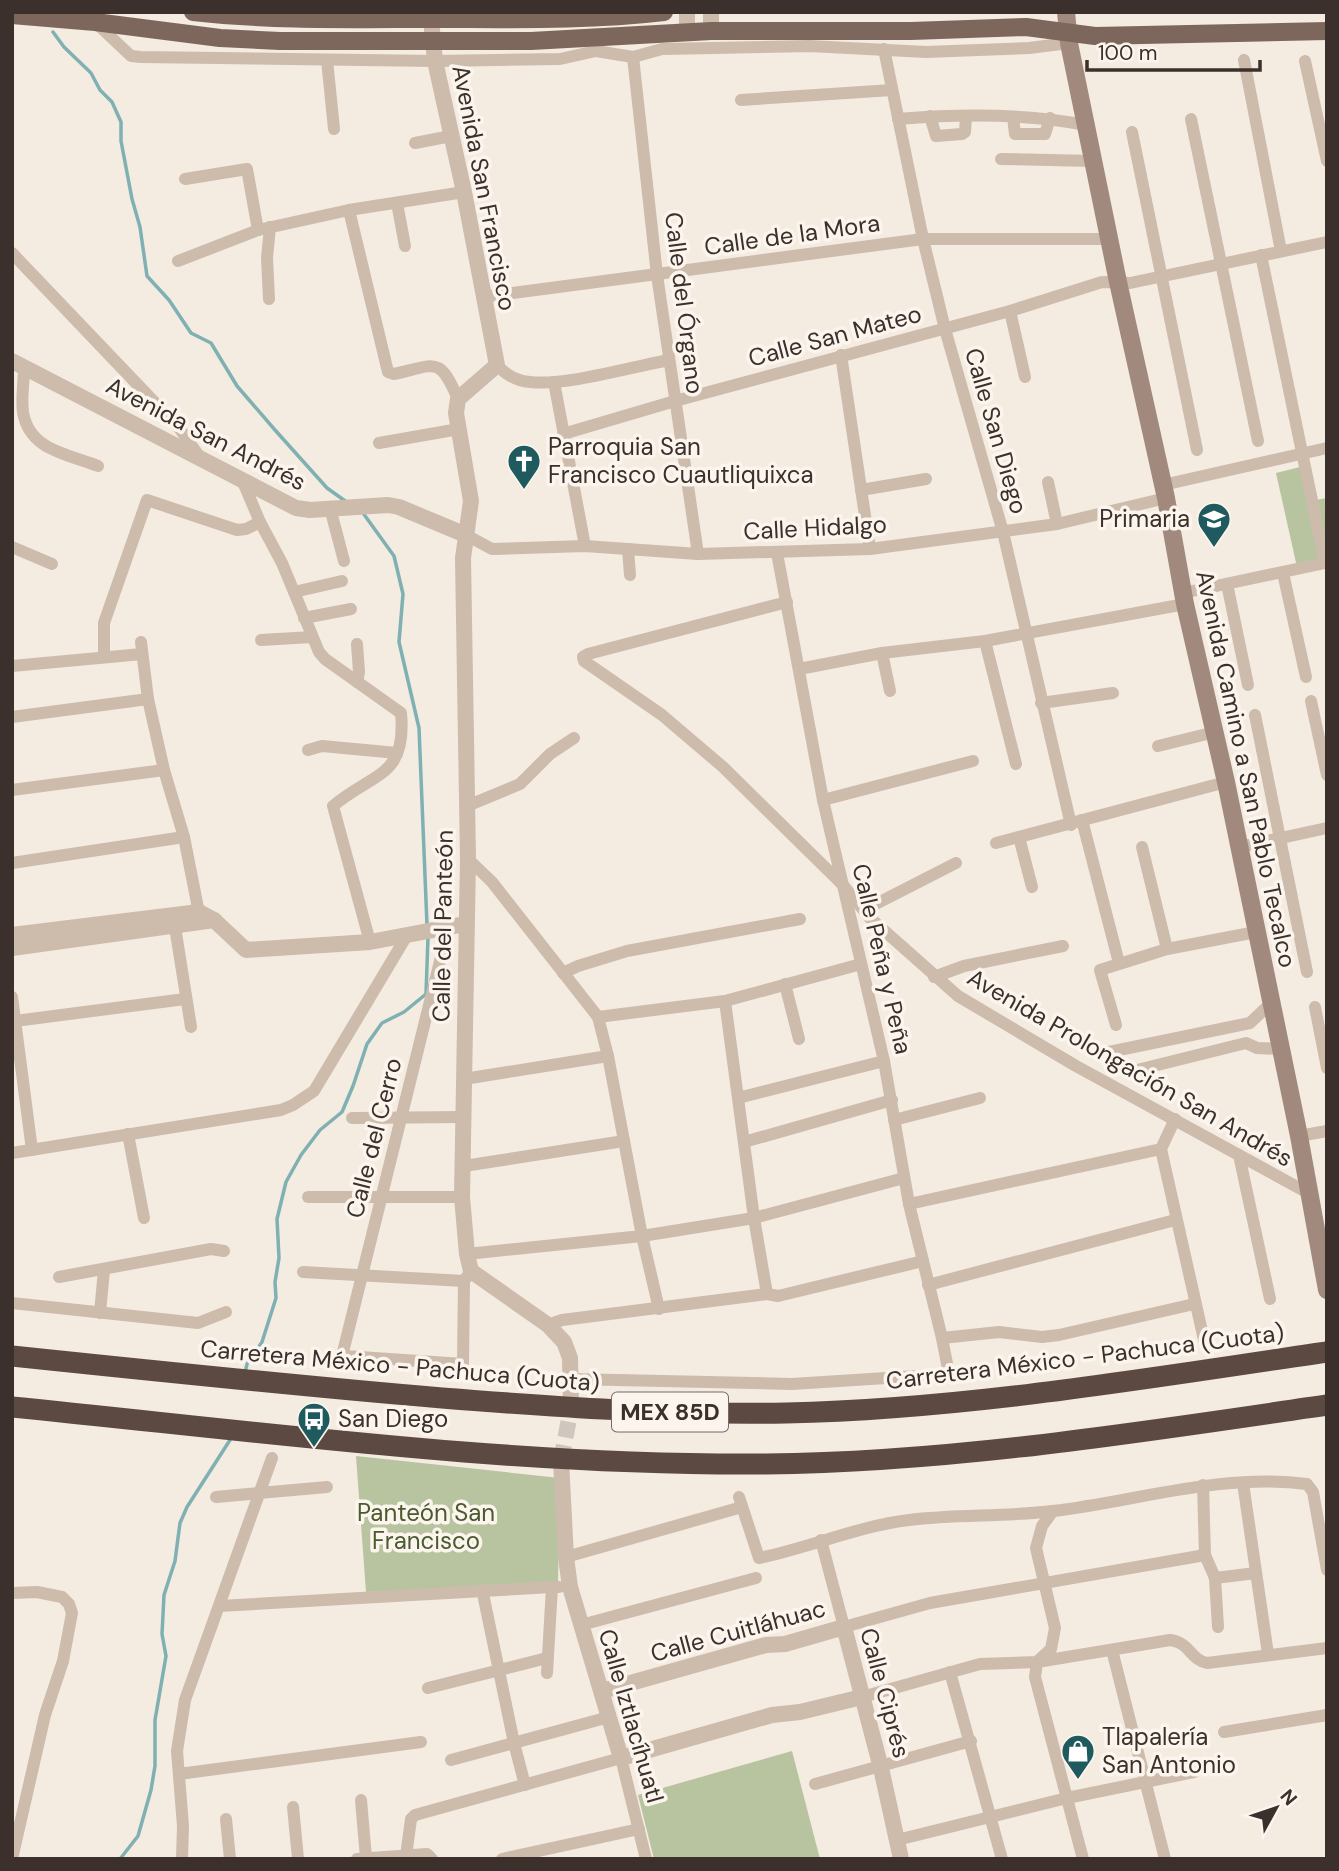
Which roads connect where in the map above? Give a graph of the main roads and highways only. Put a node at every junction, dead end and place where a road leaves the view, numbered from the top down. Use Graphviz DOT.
graph roads {
  1 [pos="194,12"];
  2 [pos="1066,12"];
  3 [pos="651,13"];
  4 [pos="12,15"];
  5 [pos="711,30"];
  6 [pos="1327,31"];
  7 [pos="1069,37"];
  8 [pos="1327,1290"];
  9 [pos="1327,1352"];
  10 [pos="12,1356"];
  11 [pos="1327,1405"];
  12 [pos="12,1407"];
  1 -- 3 [label="main road"];
  2 -- 7 [label="main road, Avenida Camino a San Pablo Tecalco"];
  4 -- 5 [label="main road"];
  5 -- 7 [label="main road"];
  6 -- 7 [label="main road"];
  7 -- 8 [label="main road, Avenida Camino a San Pablo Tecalco"];
  9 -- 10 [label="highway, Carretera México - Pachuca (Cuota) / MEX 85D"];
  11 -- 12 [label="highway, MEX 85D"];
}
